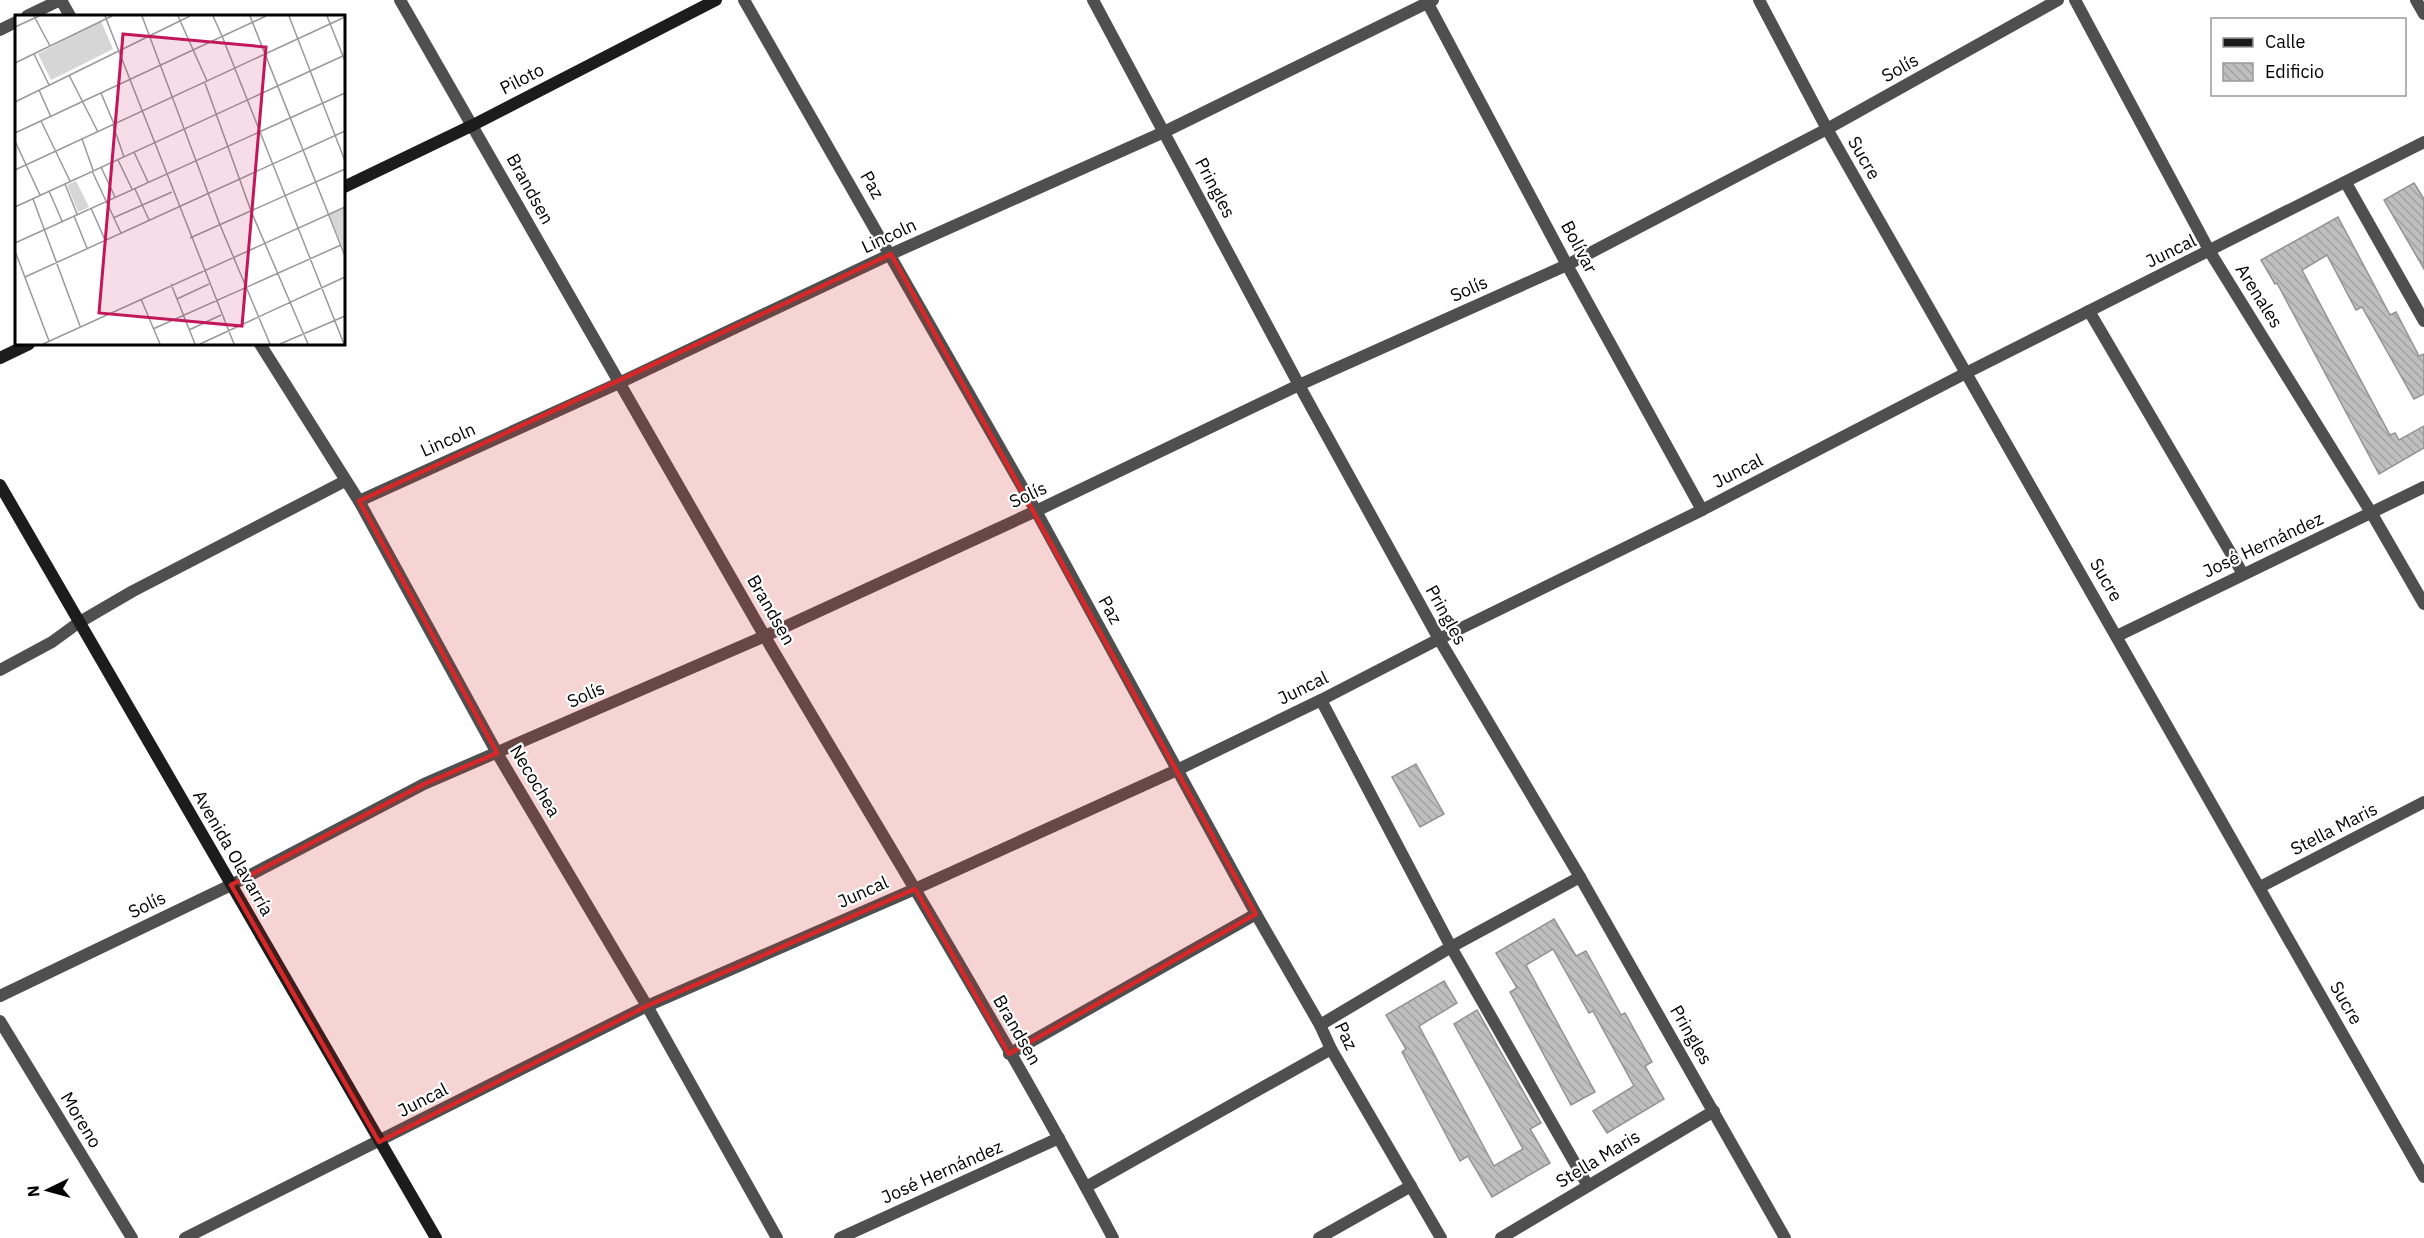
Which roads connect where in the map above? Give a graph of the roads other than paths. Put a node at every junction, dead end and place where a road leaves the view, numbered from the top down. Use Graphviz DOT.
graph roads {
  1 [pos="60,0"];
  2 [pos="400,0"];
  3 [pos="716,0"];
  4 [pos="744,0"];
  5 [pos="1094,0"];
  6 [pos="1759,0"];
  7 [pos="2058,0"];
  8 [pos="2075,0"];
  9 [pos="2416,0"];
  10 [pos="1429,1"];
  11 [pos="2424,14"];
  12 [pos="29,15"];
  13 [pos="69,15"];
  14 [pos="15,22"];
  15 [pos="0,30"];
  16 [pos="473,125"];
  17 [pos="1827,129"];
  18 [pos="1164,132"];
  19 [pos="2424,142"];
  20 [pos="2346,183"];
  21 [pos="345,187"];
  22 [pos="2210,252"];
  23 [pos="891,254"];
  24 [pos="1568,265"];
  25 [pos="2089,311"];
  26 [pos="2424,321"];
  27 [pos="27,345"];
  28 [pos="261,345"];
  29 [pos="0,358"];
  30 [pos="1966,373"];
  31 [pos="619,383"];
  32 [pos="1299,385"];
  33 [pos="345,481"];
  34 [pos="0,485"];
  35 [pos="2424,487"];
  36 [pos="359,501"];
  37 [pos="1702,510"];
  38 [pos="1036,511"];
  39 [pos="2372,514"];
  40 [pos="2243,574"];
  41 [pos="2424,604"];
  42 [pos="78,623"];
  43 [pos="765,636"];
  44 [pos="2117,636"];
  45 [pos="1439,639"];
  46 [pos="0,670"];
  47 [pos="1321,700"];
  48 [pos="497,753"];
  49 [pos="1177,770"];
  50 [pos="2424,802"];
  51 [pos="1580,877"];
  52 [pos="231,885"];
  53 [pos="2260,887"];
  54 [pos="915,889"];
  55 [pos="1256,914"];
  56 [pos="1451,947"];
  57 [pos="0,996"];
  58 [pos="647,1006"];
  59 [pos="0,1021"];
  60 [pos="1320,1025"];
  61 [pos="1331,1049"];
  62 [pos="1009,1054"];
  63 [pos="1714,1111"];
  64 [pos="1059,1138"];
  65 [pos="379,1142"];
  66 [pos="2424,1177"];
  67 [pos="1411,1186"];
  68 [pos="1588,1186"];
  69 [pos="1086,1187"];
  70 [pos="132,1238"];
  71 [pos="185,1238"];
  72 [pos="436,1238"];
  73 [pos="777,1238"];
  74 [pos="840,1238"];
  75 [pos="1113,1238"];
  76 [pos="1319,1238"];
  77 [pos="1442,1238"];
  78 [pos="1501,1238"];
  79 [pos="1785,1238"];
  1 -- 12 [label="street"];
  1 -- 13 [label="street"];
  2 -- 16 [label="street, Brandsen"];
  3 -- 16 [label="main road, Piloto"];
  4 -- 23 [label="street, Paz"];
  5 -- 18 [label="street, Pringles"];
  6 -- 17 [label="street, Sucre"];
  7 -- 17 [label="street, Solís"];
  8 -- 22 [label="street, Arenales"];
  9 -- 11 [label="street"];
  10 -- 18 [label="street, Lincoln"];
  10 -- 24 [label="street, Bolívar"];
  14 -- 15 [label="street"];
  16 -- 21 [label="main road, Piloto"];
  16 -- 31 [label="street, Brandsen"];
  17 -- 24 [label="street, Solís"];
  17 -- 30 [label="street, Sucre"];
  18 -- 23 [label="street, Lincoln"];
  18 -- 32 [label="street, Pringles"];
  19 -- 20 [label="street, Juncal"];
  20 -- 22 [label="street, Juncal"];
  20 -- 26 [label="street"];
  22 -- 25 [label="street, Juncal"];
  22 -- 39 [label="street, Arenales"];
  23 -- 31 [label="street, Lincoln"];
  23 -- 38 [label="street, Paz"];
  24 -- 32 [label="street, Solís"];
  24 -- 37 [label="street, Bolívar"];
  25 -- 30 [label="street, Juncal"];
  25 -- 40 [label="street"];
  27 -- 29 [label="main road"];
  28 -- 33 [label="street, Necochea"];
  30 -- 37 [label="street, Juncal"];
  30 -- 44 [label="street, Sucre"];
  31 -- 36 [label="street, Lincoln"];
  31 -- 43 [label="street, Brandsen"];
  32 -- 38 [label="street, Solís"];
  32 -- 45 [label="street, Pringles"];
  33 -- 36 [label="street, Necochea"];
  33 -- 42 [label="street"];
  34 -- 42 [label="main road, Avenida Olavarría"];
  35 -- 39 [label="street, José Hernández"];
  36 -- 48 [label="street, Necochea"];
  37 -- 45 [label="street, Juncal"];
  38 -- 43 [label="street, Solís"];
  38 -- 49 [label="street, Paz"];
  39 -- 40 [label="street, José Hernández"];
  39 -- 41 [label="street, Arenales"];
  40 -- 44 [label="street, José Hernández"];
  42 -- 46 [label="street"];
  42 -- 52 [label="main road, Avenida Olavarría"];
  43 -- 48 [label="street, Solís"];
  43 -- 54 [label="street, Brandsen"];
  44 -- 53 [label="street, Sucre"];
  45 -- 47 [label="street, Juncal"];
  45 -- 51 [label="street, Pringles"];
  47 -- 49 [label="street, Juncal"];
  47 -- 56 [label="street"];
  48 -- 52 [label="street, Solís"];
  48 -- 58 [label="street, Necochea"];
  49 -- 54 [label="street, Juncal"];
  49 -- 55 [label="street, Paz"];
  50 -- 53 [label="street, Stella Maris"];
  51 -- 56 [label="street"];
  51 -- 63 [label="street, Pringles"];
  52 -- 57 [label="street, Solís"];
  52 -- 65 [label="main road, Avenida Olavarría"];
  53 -- 66 [label="street, Sucre"];
  54 -- 58 [label="street, Juncal"];
  54 -- 62 [label="street, Brandsen"];
  55 -- 60 [label="street, Paz"];
  55 -- 62 [label="street"];
  56 -- 60 [label="street"];
  56 -- 68 [label="street"];
  58 -- 65 [label="street, Juncal"];
  58 -- 73 [label="street, Necochea"];
  59 -- 70 [label="street, Moreno"];
  60 -- 61 [label="street, Paz"];
  61 -- 67 [label="street, Paz"];
  61 -- 69 [label="street"];
  62 -- 64 [label="street, Brandsen"];
  63 -- 68 [label="street, Stella Maris"];
  63 -- 79 [label="street, Pringles"];
  64 -- 69 [label="street, Brandsen"];
  64 -- 74 [label="street, José Hernández"];
  65 -- 71 [label="street, Juncal"];
  65 -- 72 [label="main road, Avenida Olavarría"];
  67 -- 76 [label="street"];
  67 -- 77 [label="street, Paz"];
  68 -- 78 [label="street, Stella Maris"];
  69 -- 75 [label="street, Brandsen"];
}
